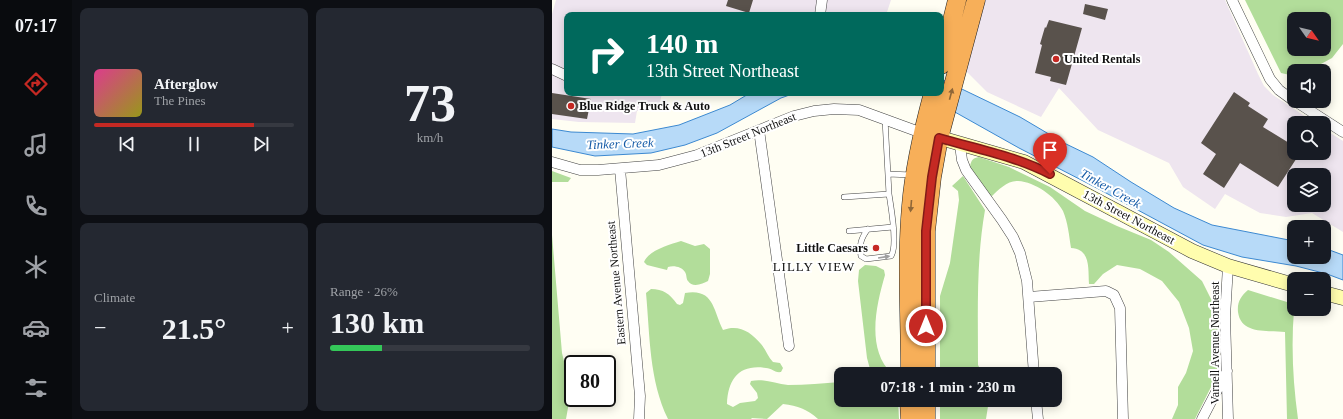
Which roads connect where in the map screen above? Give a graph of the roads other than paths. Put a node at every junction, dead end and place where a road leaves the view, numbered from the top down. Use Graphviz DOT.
graph roads {
  1 [pos="822,0"];
  2 [pos="957,0"];
  3 [pos="976,0"];
  4 [pos="1232,0"];
  5 [pos="820,12"];
  6 [pos="946,27"];
  7 [pos="969,29"];
  8 [pos="947,65"];
  9 [pos="552,69"];
  10 [pos="564,75"];
  11 [pos="944,82"];
  12 [pos="932,96"];
  13 [pos="941,96"];
  14 [pos="1287,96"];
  15 [pos="1305,108"];
  16 [pos="884,119"];
  17 [pos="759,130"];
  18 [pos="935,131"];
  19 [pos="1343,132"];
  20 [pos="960,145"];
  21 [pos="552,162"];
  22 [pos="620,169"];
  23 [pos="888,174"];
  24 [pos="915,175"];
  25 [pos="890,194"];
  26 [pos="844,197"];
  27 [pos="893,227"];
  28 [pos="868,229"];
  29 [pos="849,231"];
  30 [pos="1228,266"];
  31 [pos="1287,283"];
  32 [pos="1331,295"];
  33 [pos="1029,297"];
  34 [pos="1343,298"];
  35 [pos="789,346"];
  36 [pos="910,367"];
  37 [pos="926,367"];
  38 [pos="1034,367"];
  39 [pos="1227,370"];
  40 [pos="1037,407"];
  41 [pos="640,419"];
  42 [pos="1038,419"];
  43 [pos="1123,419"];
  44 [pos="1202,419"];
  45 [pos="1228,419"];
  1 -- 5 [label="street"];
  2 -- 6 [label="highway"];
  3 -- 7 [label="highway"];
  4 -- 14 [label="street"];
  6 -- 7 [label="street"];
  6 -- 8 [label="highway"];
  7 -- 8 [label="highway"];
  11 -- 8 [label="highway, one-way"];
  9 -- 10 [label="street"];
  12 -- 18 [label="highway"];
  18 -- 13 [label="highway, one-way"];
  15 -- 19 [label="street"];
  16 -- 17 [label="street, 13th Street Northeast"];
  16 -- 18 [label="street, 13th Street Northeast"];
  16 -- 23 [label="lane"];
  17 -- 22 [label="street, 13th Street Northeast"];
  17 -- 35 [label="street"];
  18 -- 20 [label="street, 13th Street Northeast"];
  18 -- 24 [label="highway"];
  18 -- 37 [label="highway"];
  20 -- 30 [label="street, 13th Street Northeast"];
  20 -- 33 [label="street"];
  21 -- 22 [label="street, 13th Street Northeast"];
  22 -- 41 [label="street, Eastern Avenue Northeast"];
  23 -- 24 [label="lane"];
  23 -- 25 [label="lane"];
  24 -- 36 [label="highway, one-way"];
  25 -- 26 [label="lane"];
  25 -- 27 [label="lane"];
  27 -- 28 [label="lane"];
  28 -- 27 [label="lane, one-way"];
  28 -- 29 [label="lane"];
  30 -- 31 [label="street, 13th Street Northeast"];
  30 -- 39 [label="street, Varnell Avenue Northeast"];
  32 -- 34 [label="street"];
  33 -- 38 [label="street"];
  33 -- 43 [label="street"];
  39 -- 44 [label="street"];
  39 -- 45 [label="street, Varnell Avenue Northeast"];
  40 -- 42 [label="street"];
}
